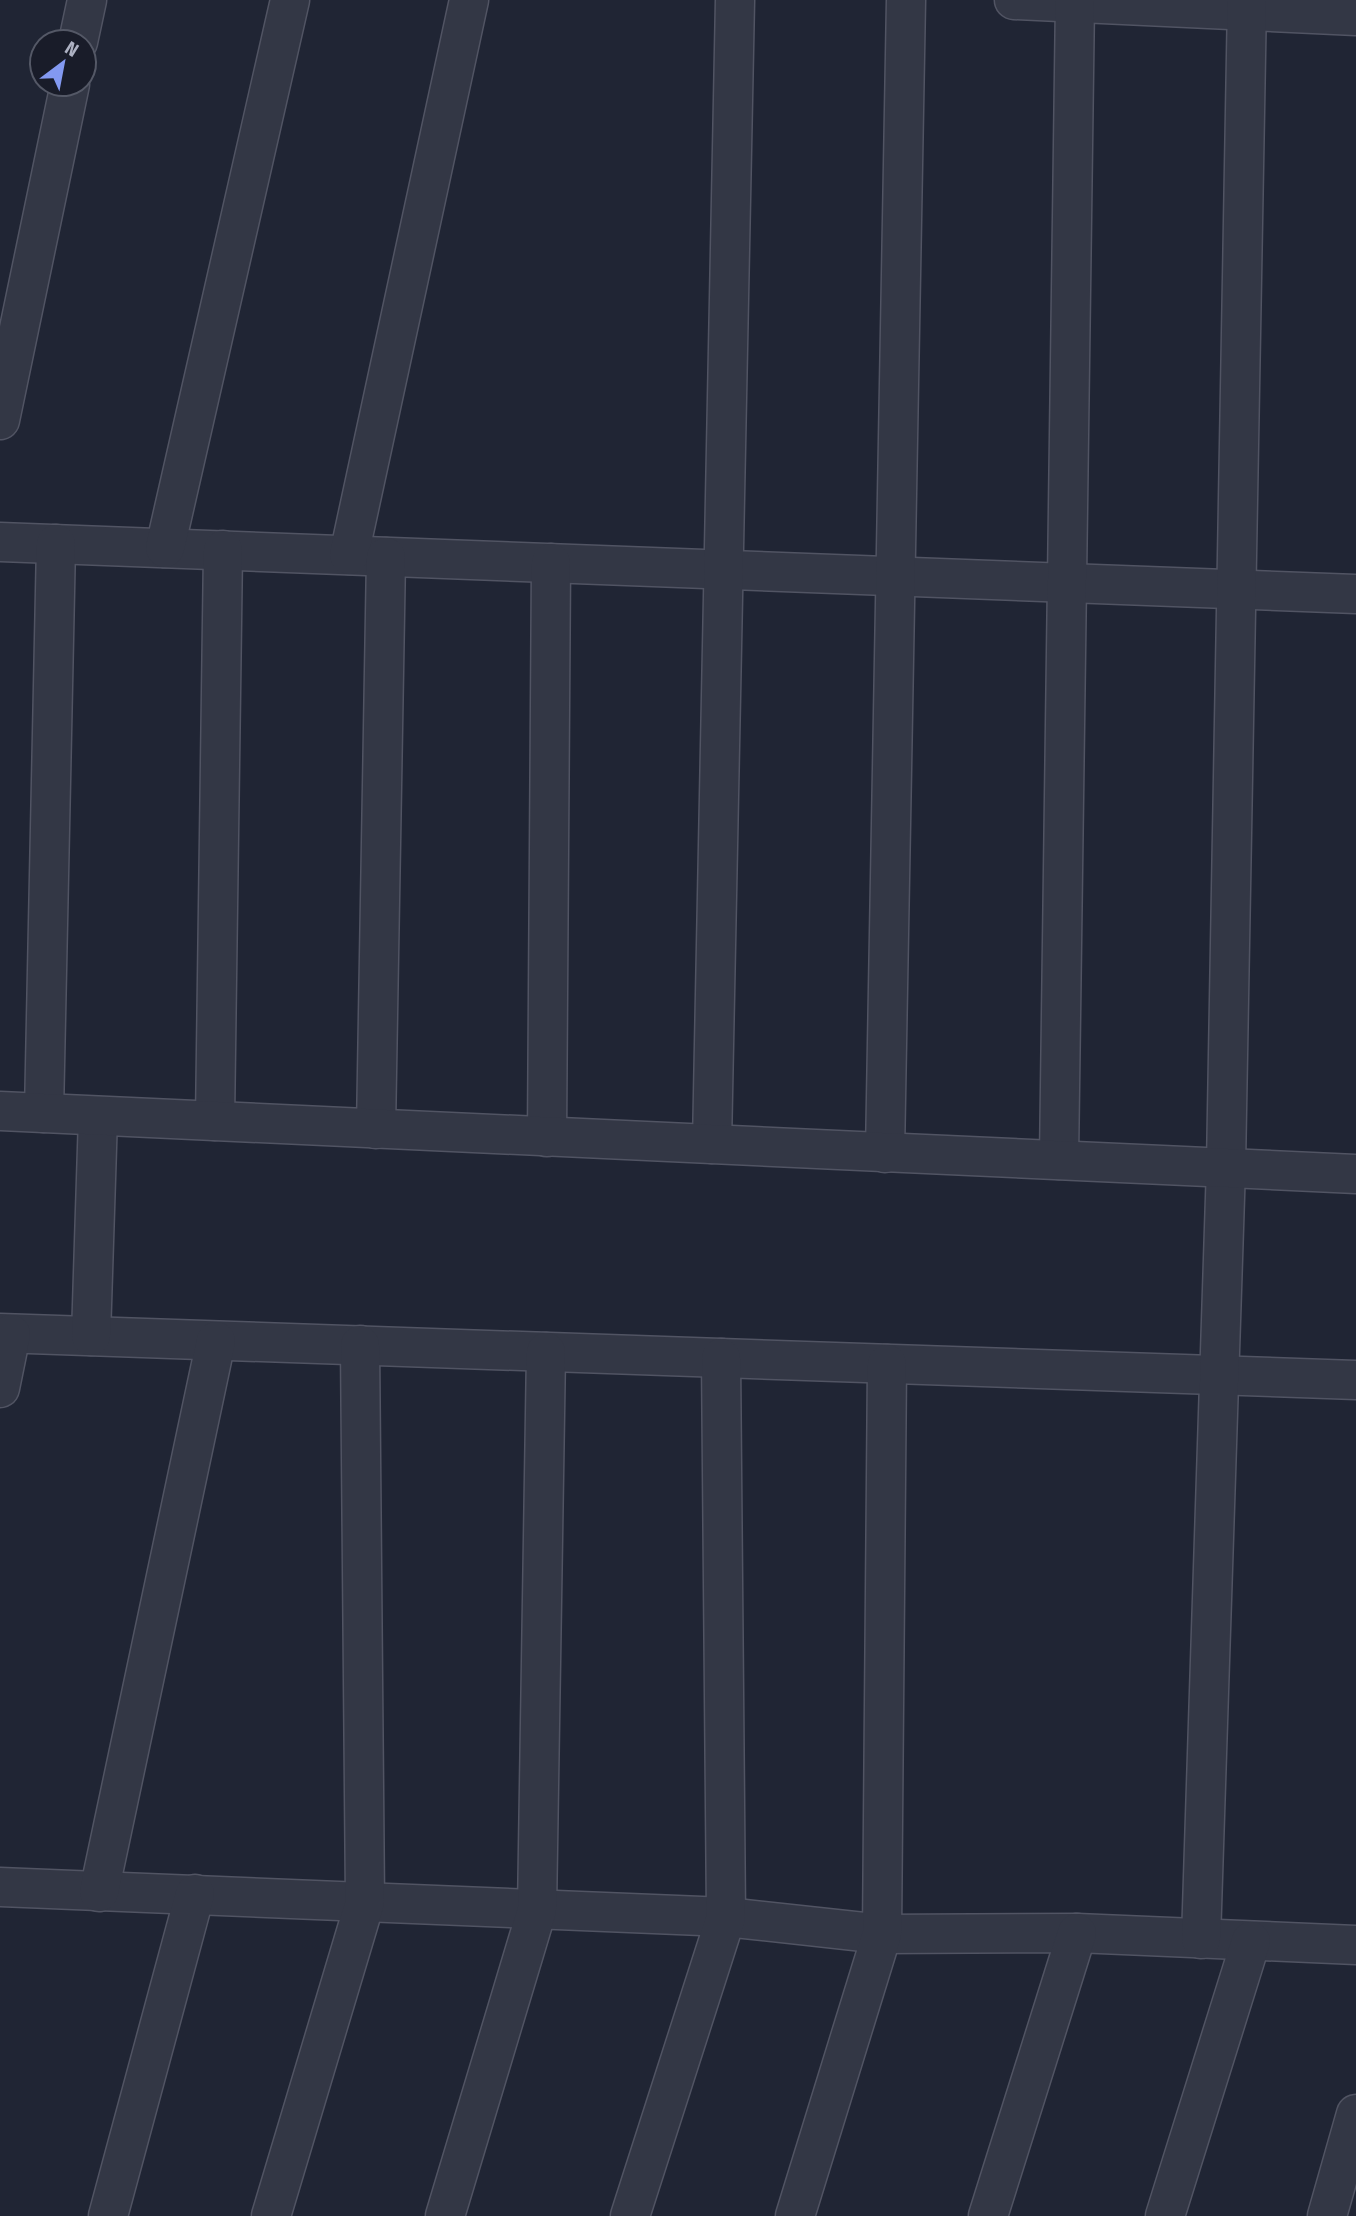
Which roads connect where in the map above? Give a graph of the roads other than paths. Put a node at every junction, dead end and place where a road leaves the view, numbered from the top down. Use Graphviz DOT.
graph roads {
  1 [pos="87,0"];
  2 [pos="289,0"];
  3 [pos="468,0"];
  4 [pos="735,0"];
  5 [pos="906,0"];
  6 [pos="1014,0"];
  7 [pos="1075,2"];
  8 [pos="1247,6"];
  9 [pos="1356,16"];
  10 [pos="81,28"];
  11 [pos="67,98"];
  12 [pos="0,420"];
  13 [pos="0,542"];
  14 [pos="56,544"];
  15 [pos="165,548"];
  16 [pos="223,550"];
  17 [pos="367,556"];
  18 [pos="551,563"];
  19 [pos="723,569"];
  20 [pos="896,576"];
  21 [pos="1067,582"];
  22 [pos="1236,589"];
  23 [pos="1356,594"];
  24 [pos="0,1111"];
  25 [pos="44,1113"];
  26 [pos="98,1116"];
  27 [pos="215,1121"];
  28 [pos="376,1129"];
  29 [pos="547,1137"];
  30 [pos="712,1144"];
  31 [pos="885,1153"];
  32 [pos="1059,1160"];
  33 [pos="1226,1166"];
  34 [pos="1356,1174"];
  35 [pos="6,1334"];
  36 [pos="91,1336"];
  37 [pos="216,1341"];
  38 [pos="359,1345"];
  39 [pos="547,1352"];
  40 [pos="721,1358"];
  41 [pos="887,1364"];
  42 [pos="1219,1375"];
  43 [pos="1356,1380"];
  44 [pos="0,1388"];
  45 [pos="0,1887"];
  46 [pos="99,1892"];
  47 [pos="195,1894"];
  48 [pos="365,1902"];
  49 [pos="537,1910"];
  50 [pos="726,1917"];
  51 [pos="1077,1933"];
  52 [pos="882,1934"];
  53 [pos="1201,1939"];
  54 [pos="1251,1941"];
  55 [pos="1356,1945"];
  56 [pos="1356,2114"];
  57 [pos="107,2216"];
  58 [pos="271,2216"];
  59 [pos="445,2216"];
  60 [pos="630,2216"];
  61 [pos="794,2216"];
  62 [pos="988,2216"];
  63 [pos="1165,2216"];
  64 [pos="1327,2216"];
  1 -- 10 [label="street"];
  2 -- 15 [label="street"];
  3 -- 17 [label="street"];
  4 -- 19 [label="street"];
  5 -- 20 [label="street"];
  6 -- 7 [label="street"];
  7 -- 8 [label="street"];
  7 -- 21 [label="street"];
  8 -- 9 [label="street"];
  8 -- 22 [label="street"];
  11 -- 12 [label="street"];
  13 -- 14 [label="street"];
  14 -- 15 [label="street"];
  14 -- 25 [label="street"];
  15 -- 16 [label="street"];
  16 -- 17 [label="street"];
  16 -- 27 [label="street"];
  17 -- 18 [label="street"];
  17 -- 28 [label="street"];
  18 -- 19 [label="street"];
  18 -- 29 [label="street"];
  19 -- 20 [label="street"];
  19 -- 30 [label="street"];
  20 -- 21 [label="street"];
  20 -- 31 [label="street"];
  21 -- 22 [label="street"];
  21 -- 32 [label="street"];
  22 -- 23 [label="street"];
  22 -- 33 [label="street"];
  24 -- 25 [label="street"];
  25 -- 26 [label="street"];
  26 -- 27 [label="street"];
  26 -- 36 [label="street"];
  27 -- 28 [label="street"];
  28 -- 29 [label="street"];
  29 -- 30 [label="street"];
  30 -- 31 [label="street"];
  31 -- 32 [label="street"];
  32 -- 33 [label="street"];
  33 -- 34 [label="street"];
  33 -- 42 [label="street"];
  35 -- 36 [label="street"];
  35 -- 44 [label="street"];
  36 -- 37 [label="street"];
  37 -- 38 [label="street"];
  37 -- 46 [label="street"];
  38 -- 39 [label="street"];
  38 -- 48 [label="street"];
  39 -- 40 [label="street"];
  39 -- 49 [label="street"];
  40 -- 41 [label="street"];
  40 -- 50 [label="street"];
  41 -- 42 [label="street"];
  41 -- 52 [label="street"];
  42 -- 43 [label="street"];
  42 -- 53 [label="street"];
  45 -- 46 [label="street"];
  46 -- 47 [label="street"];
  47 -- 48 [label="street"];
  47 -- 57 [label="street"];
  48 -- 49 [label="street"];
  48 -- 58 [label="street"];
  49 -- 50 [label="street"];
  49 -- 59 [label="street"];
  50 -- 52 [label="street"];
  50 -- 60 [label="street"];
  51 -- 52 [label="street"];
  51 -- 53 [label="street"];
  51 -- 62 [label="street"];
  52 -- 61 [label="street"];
  53 -- 54 [label="street"];
  54 -- 55 [label="street"];
  54 -- 63 [label="street"];
  56 -- 64 [label="street"];
}
